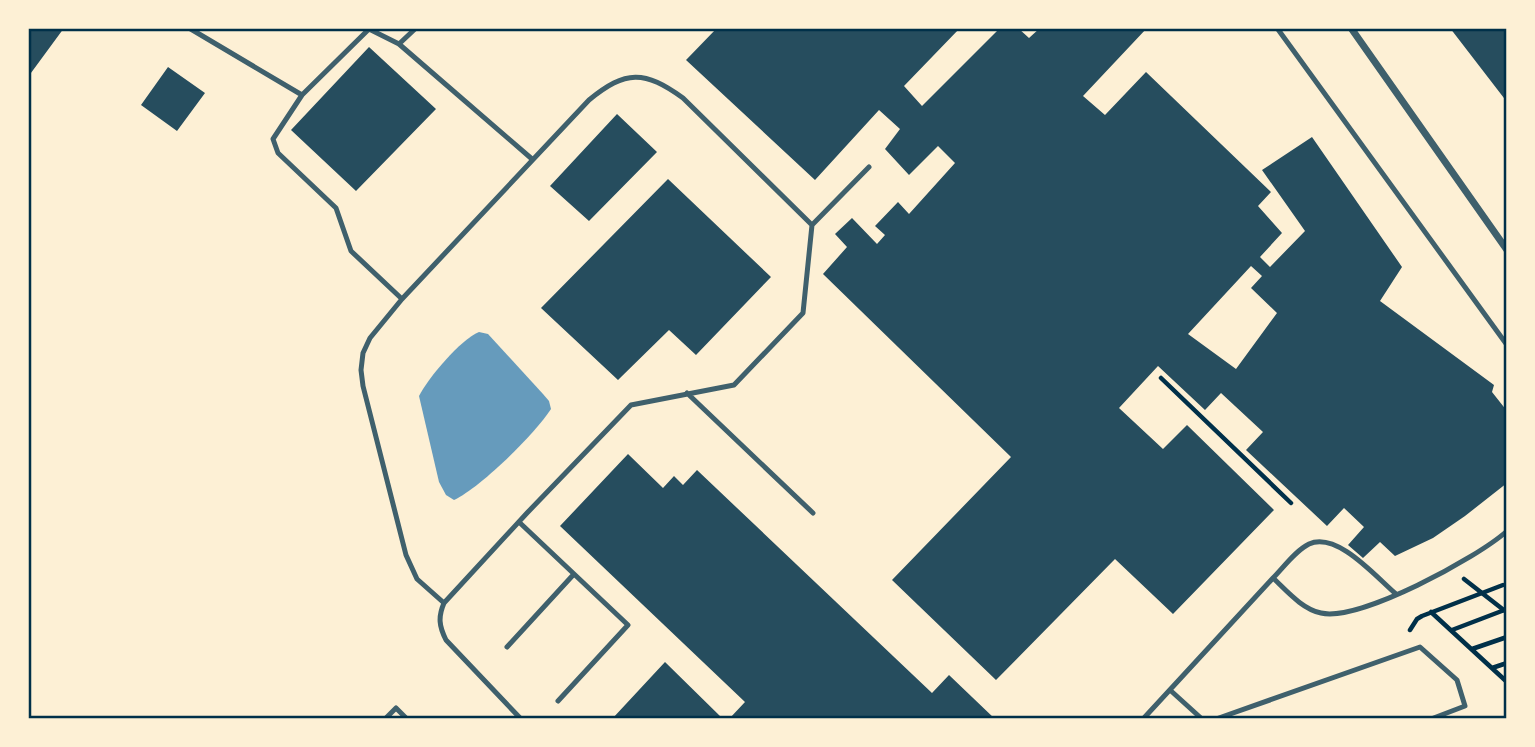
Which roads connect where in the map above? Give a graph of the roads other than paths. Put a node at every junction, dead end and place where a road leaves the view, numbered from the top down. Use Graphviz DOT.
graph roads {
  1 [pos="189,28"];
  2 [pos="416,28"];
  3 [pos="1277,28"];
  4 [pos="1352,28"];
  5 [pos="369,29"];
  6 [pos="400,44"];
  7 [pos="302,95"];
  8 [pos="532,159"];
  9 [pos="869,167"];
  10 [pos="812,225"];
  11 [pos="1507,250"];
  12 [pos="402,299"];
  13 [pos="1507,345"];
  14 [pos="687,393"];
  15 [pos="813,513"];
  16 [pos="519,522"];
  17 [pos="1507,531"];
  18 [pos="574,574"];
  19 [pos="1273,578"];
  20 [pos="1396,594"];
  21 [pos="444,603"];
  22 [pos="507,647"];
  23 [pos="1170,690"];
  24 [pos="558,701"];
  25 [pos="385,719"];
  26 [pos="407,719"];
  27 [pos="521,719"];
  28 [pos="1143,719"];
  29 [pos="1202,719"];
  30 [pos="1216,719"];
  31 [pos="1431,719"];
  1 -- 7 [label="lane"];
  2 -- 6 [label="lane"];
  3 -- 13 [label="lane"];
  4 -- 11 [label="street"];
  5 -- 6 [label="lane"];
  5 -- 7 [label="lane"];
  6 -- 8 [label="lane"];
  7 -- 12 [label="lane"];
  8 -- 10 [label="lane"];
  8 -- 12 [label="lane"];
  9 -- 10 [label="lane"];
  10 -- 14 [label="lane"];
  12 -- 21 [label="lane"];
  14 -- 15 [label="lane"];
  14 -- 16 [label="lane"];
  16 -- 18 [label="lane"];
  16 -- 21 [label="lane"];
  17 -- 20 [label="lane"];
  18 -- 22 [label="lane"];
  18 -- 24 [label="lane"];
  19 -- 20 [label="lane"];
  19 -- 20 [label="lane"];
  19 -- 23 [label="lane"];
  21 -- 27 [label="lane"];
  23 -- 28 [label="lane"];
  23 -- 29 [label="lane"];
  25 -- 26 [label="lane"];
  30 -- 31 [label="lane"];
}
